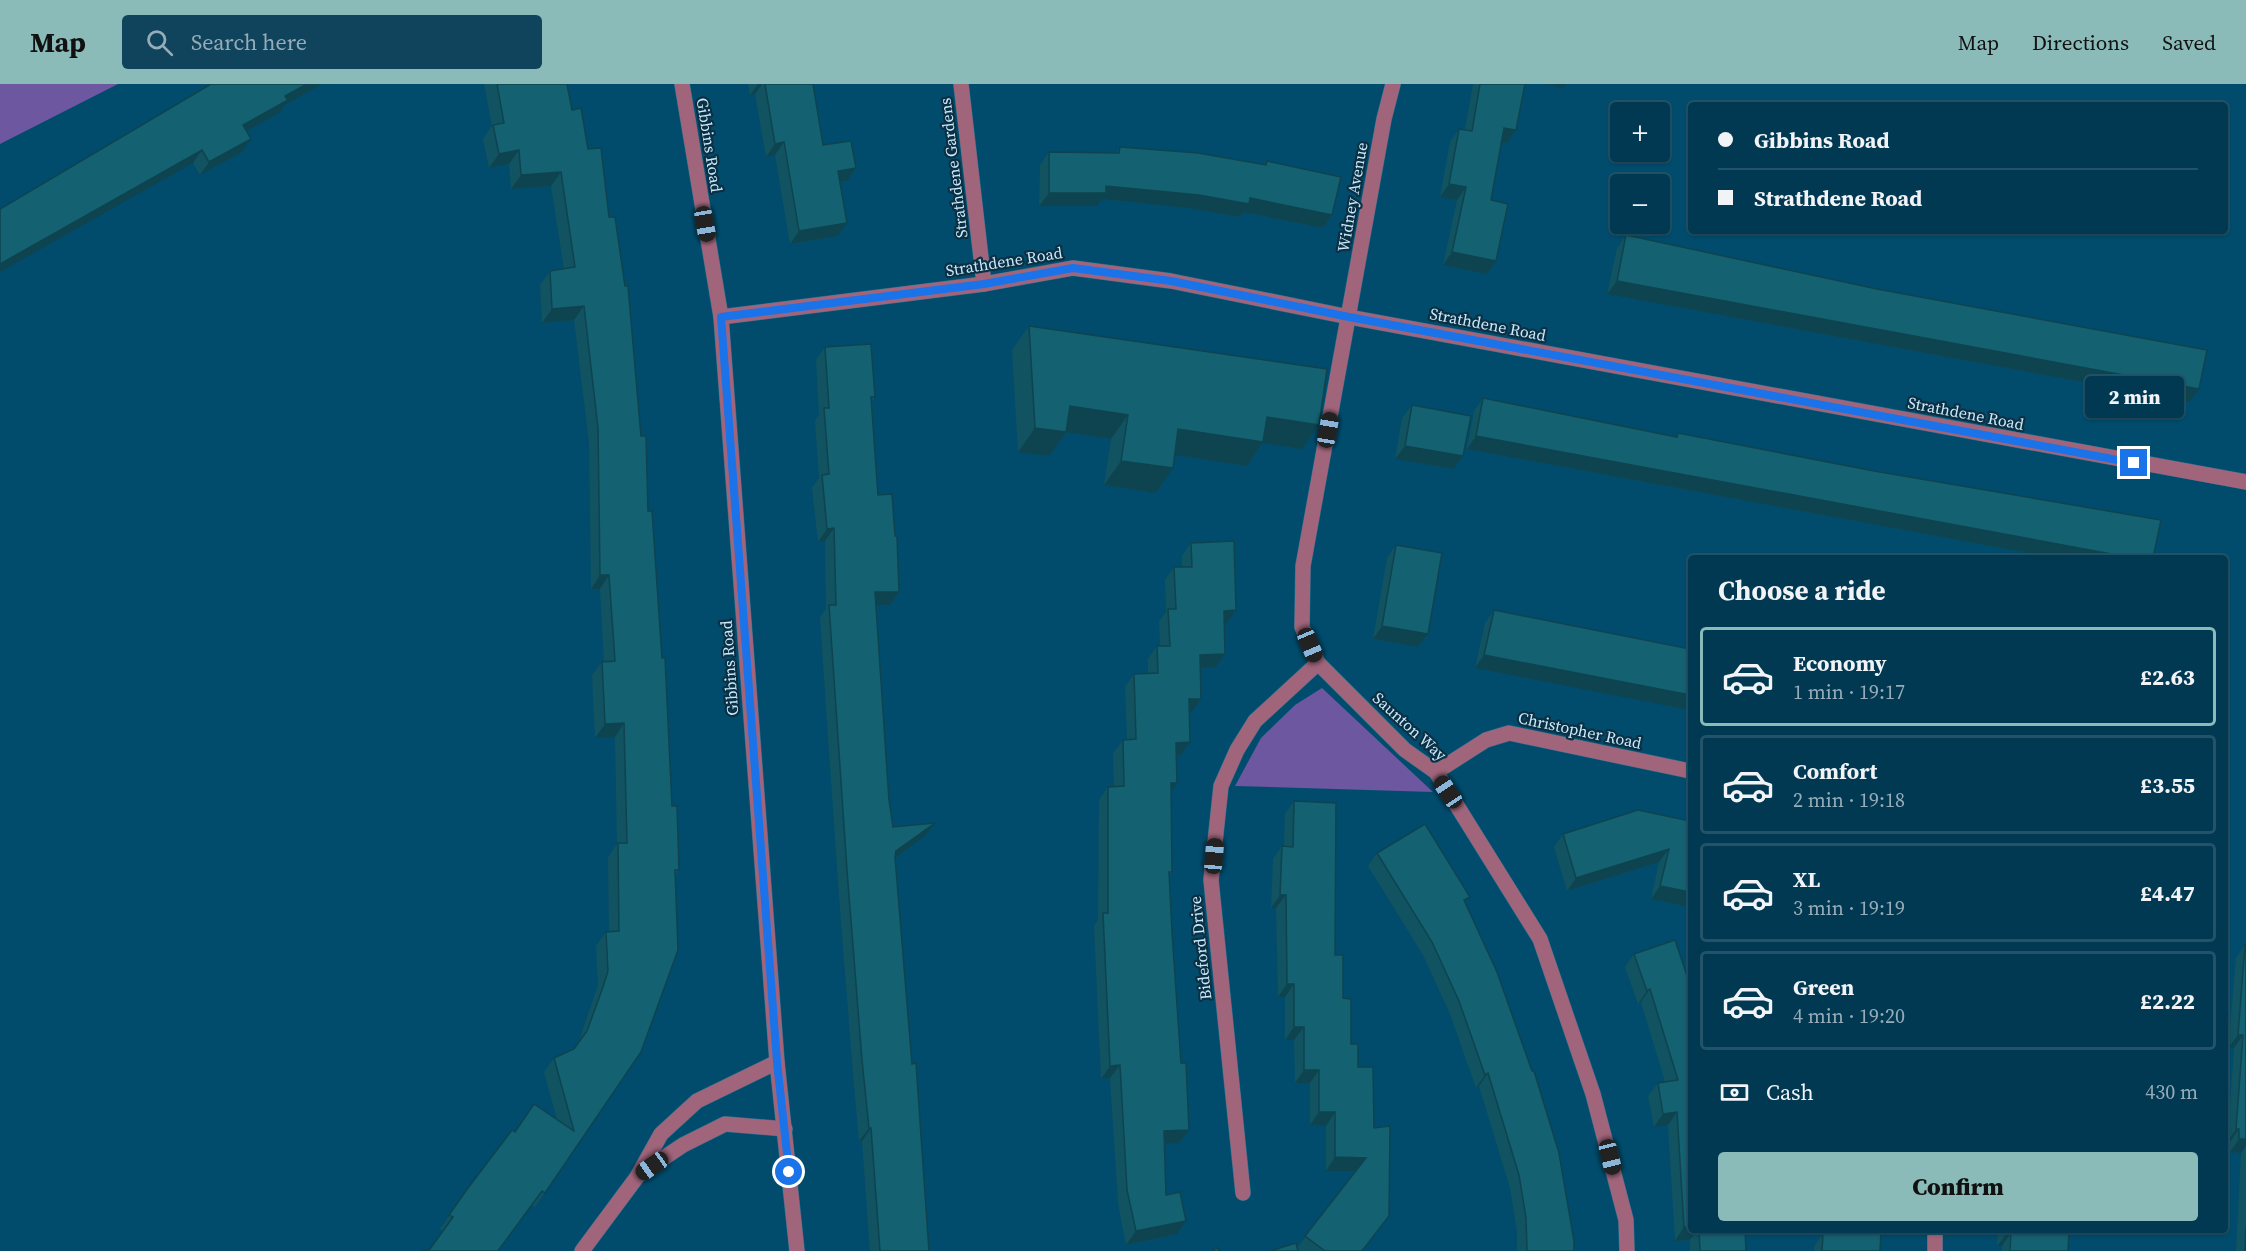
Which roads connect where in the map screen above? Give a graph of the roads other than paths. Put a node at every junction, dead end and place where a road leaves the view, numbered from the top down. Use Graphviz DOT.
graph roads {
  1 [pos="682,84"];
  2 [pos="962,84"];
  3 [pos="1394,84"];
  4 [pos="984,284"];
  5 [pos="721,317"];
  6 [pos="1349,317"];
  7 [pos="2246,482"];
  8 [pos="1318,663"];
  9 [pos="1688,771"];
  10 [pos="1436,772"];
  11 [pos="777,1062"];
  12 [pos="785,1129"];
  13 [pos="637,1177"];
  14 [pos="1243,1193"];
  15 [pos="1935,1233"];
  16 [pos="582,1251"];
  17 [pos="797,1251"];
  18 [pos="1628,1251"];
  19 [pos="1935,1251"];
  1 -- 5 [label="street, Gibbins Road"];
  2 -- 4 [label="street, Strathdene Gardens"];
  3 -- 6 [label="street, Widney Avenue"];
  4 -- 5 [label="street, Strathdene Road"];
  4 -- 6 [label="street, Strathdene Road"];
  5 -- 11 [label="street, Gibbins Road"];
  6 -- 7 [label="street, Strathdene Road"];
  6 -- 8 [label="street, Saunton Way"];
  8 -- 10 [label="street, Saunton Way"];
  8 -- 14 [label="street, Bideford Drive"];
  9 -- 10 [label="street, Christopher Road"];
  10 -- 18 [label="street, Saunton Way"];
  11 -- 12 [label="street, Gibbins Road"];
  11 -- 13 [label="street"];
  12 -- 13 [label="street"];
  12 -- 17 [label="street, Gibbins Road"];
  13 -- 16 [label="street"];
  15 -- 19 [label="street"];
}
